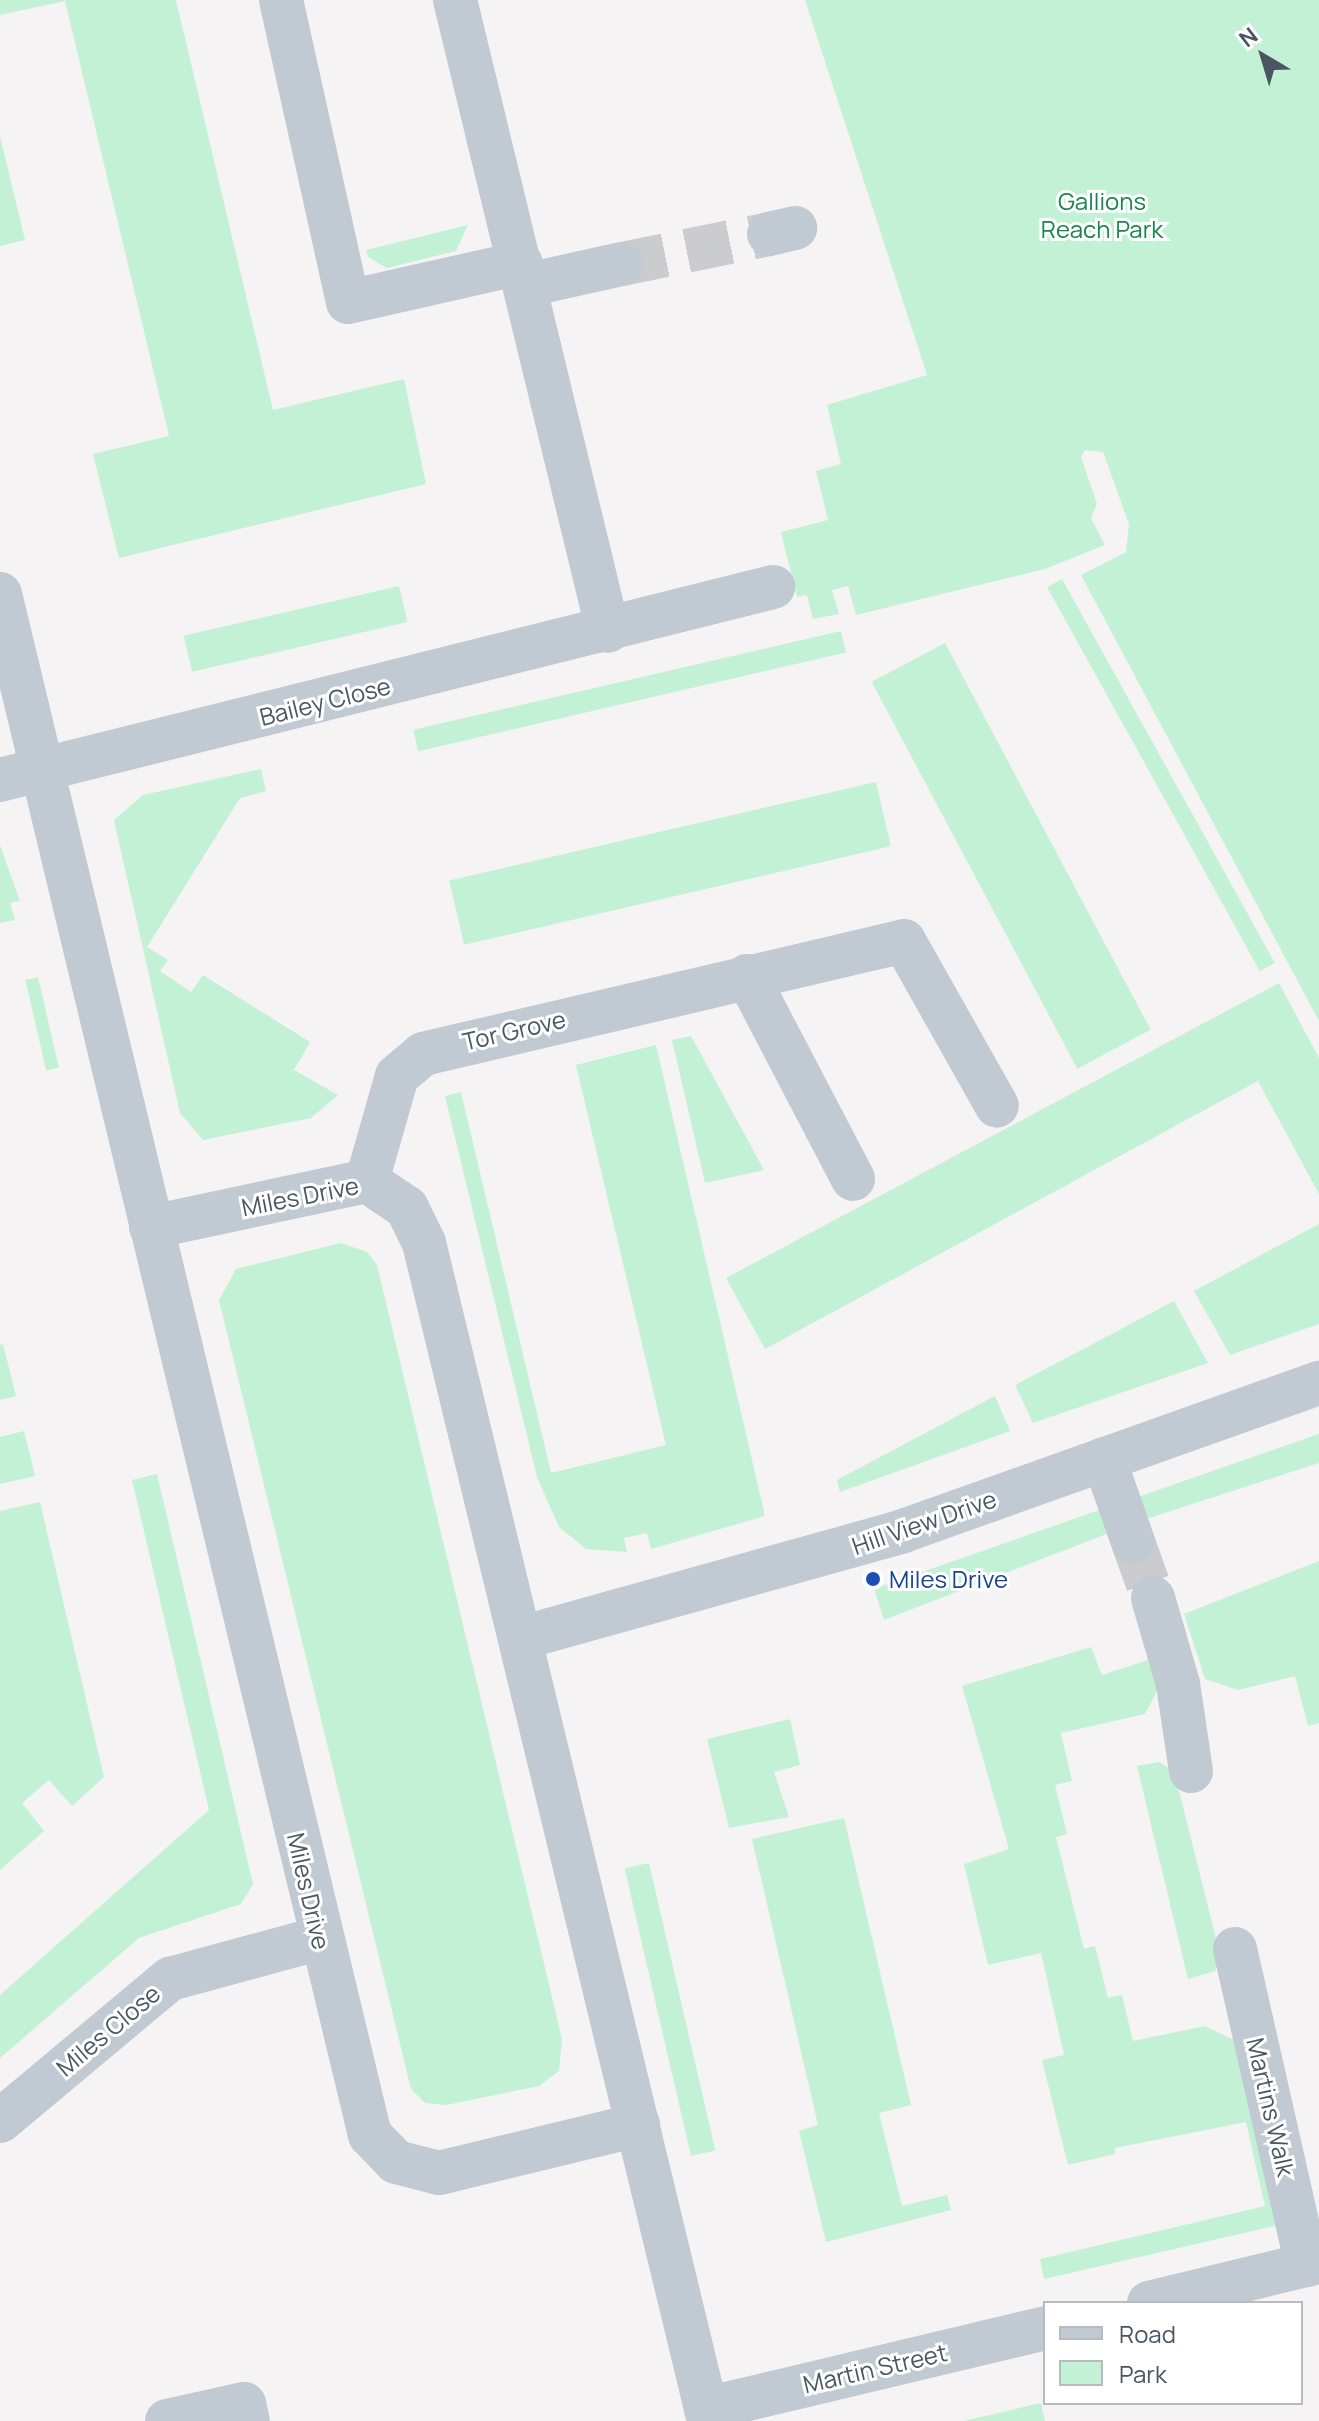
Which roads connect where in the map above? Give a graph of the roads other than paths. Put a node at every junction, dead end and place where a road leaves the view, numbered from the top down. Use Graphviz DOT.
graph roads {
  1 [pos="281,0"];
  2 [pos="455,0"];
  3 [pos="622,264"];
  4 [pos="524,274"];
  5 [pos="773,587"];
  6 [pos="0,594"];
  7 [pos="608,631"];
  8 [pos="42,770"];
  9 [pos="0,780"];
  10 [pos="747,976"];
  11 [pos="997,1106"];
  12 [pos="853,1179"];
  13 [pos="367,1181"];
  14 [pos="151,1227"];
  15 [pos="1319,1383"];
  16 [pos="1104,1459"];
  17 [pos="1133,1542"];
  18 [pos="1153,1598"];
  19 [pos="521,1638"];
  20 [pos="1191,1771"];
  21 [pos="321,1938"];
  22 [pos="1235,1949"];
  23 [pos="0,2121"];
  24 [pos="638,2125"];
  25 [pos="1313,2263"];
  26 [pos="1157,2301"];
  27 [pos="1043,2329"];
  28 [pos="707,2415"];
  29 [pos="167,2421"];
  30 [pos="248,2421"];
  1 -- 4 [label="street"];
  2 -- 4 [label="street"];
  3 -- 4 [label="street"];
  4 -- 7 [label="street"];
  5 -- 7 [label="street, Bailey Close"];
  6 -- 8 [label="street, Miles Drive"];
  7 -- 8 [label="street, Bailey Close"];
  8 -- 9 [label="street, Bailey Close"];
  8 -- 14 [label="street, Miles Drive"];
  10 -- 11 [label="street, Tor Grove"];
  10 -- 12 [label="street"];
  10 -- 13 [label="street, Tor Grove"];
  13 -- 14 [label="street, Miles Drive"];
  13 -- 19 [label="street, Miles Drive"];
  14 -- 21 [label="street, Miles Drive"];
  15 -- 16 [label="street, Hill View Drive"];
  16 -- 17 [label="street"];
  16 -- 19 [label="street, Hill View Drive"];
  18 -- 20 [label="street"];
  19 -- 24 [label="street, Miles Drive"];
  21 -- 23 [label="street, Miles Close"];
  21 -- 24 [label="street, Miles Drive"];
  22 -- 25 [label="street, Martins Walk"];
  24 -- 28 [label="street, Miles Drive"];
  25 -- 26 [label="street"];
  27 -- 28 [label="street, Martin Street"];
  29 -- 30 [label="street"];
}
